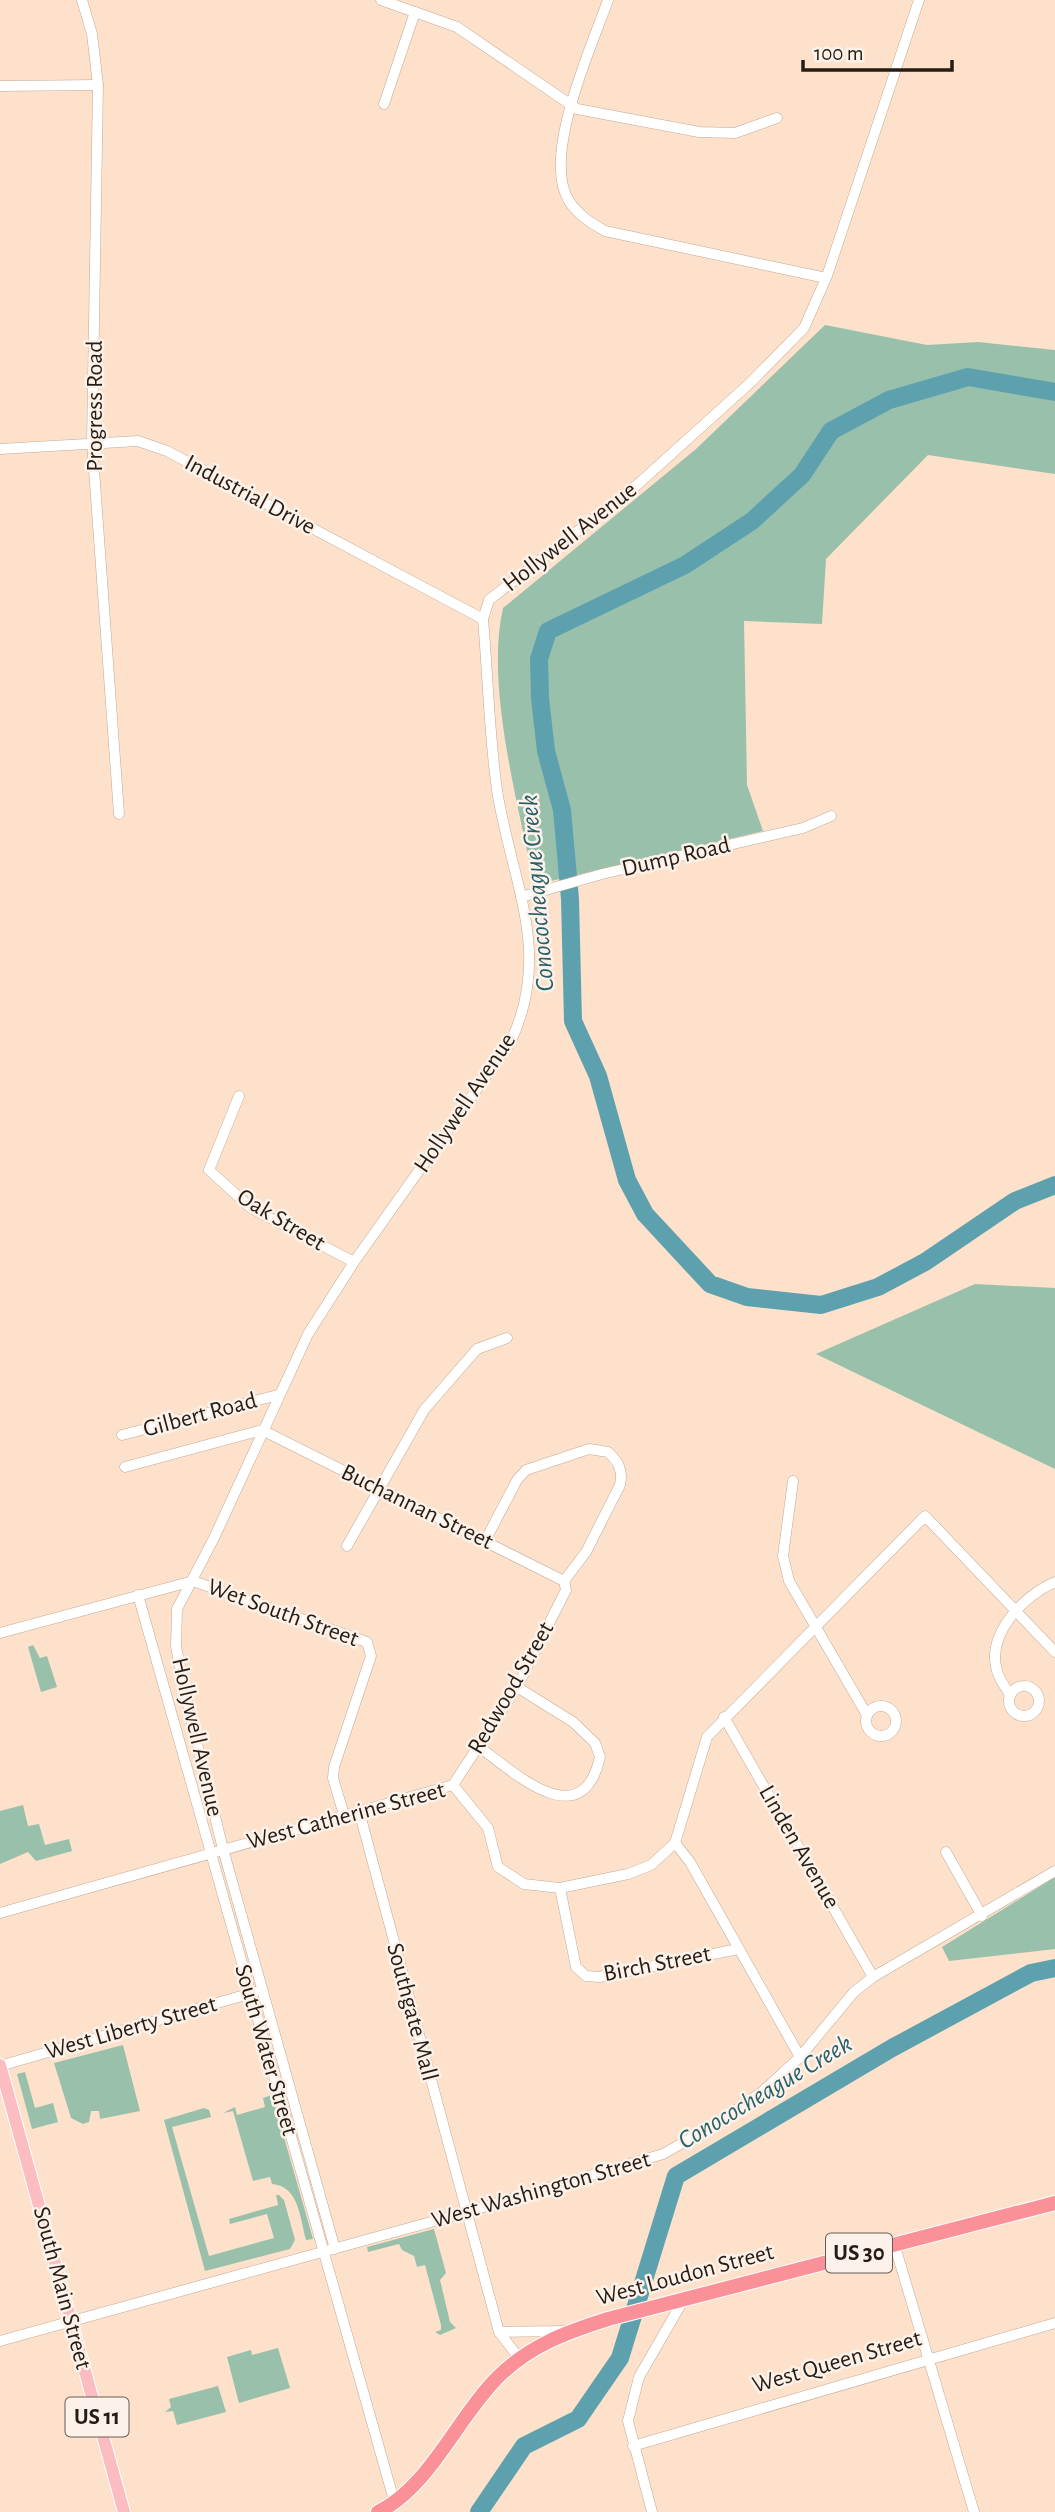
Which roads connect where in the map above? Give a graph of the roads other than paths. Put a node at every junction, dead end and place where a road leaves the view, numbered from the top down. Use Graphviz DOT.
graph roads {
  1 [pos="82,0"];
  2 [pos="382,0"];
  3 [pos="608,0"];
  4 [pos="919,0"];
  5 [pos="415,12"];
  6 [pos="0,86"];
  7 [pos="98,86"];
  8 [pos="384,104"];
  9 [pos="572,107"];
  10 [pos="777,118"];
  11 [pos="826,278"];
  12 [pos="92,442"];
  13 [pos="0,449"];
  14 [pos="483,619"];
  15 [pos="119,814"];
  16 [pos="831,816"];
  17 [pos="521,897"];
  18 [pos="239,1096"];
  19 [pos="354,1262"];
  20 [pos="508,1338"];
  21 [pos="278,1395"];
  22 [pos="262,1430"];
  23 [pos="122,1436"];
  24 [pos="125,1467"];
  25 [pos="793,1481"];
  26 [pos="379,1488"];
  27 [pos="485,1541"];
  28 [pos="348,1546"];
  29 [pos="193,1581"];
  30 [pos="1055,1582"];
  31 [pos="565,1586"];
  32 [pos="138,1595"];
  33 [pos="1014,1610"];
  34 [pos="815,1626"];
  35 [pos="0,1633"];
  36 [pos="1055,1652"];
  37 [pos="517,1687"];
  38 [pos="1010,1695"];
  39 [pos="867,1715"];
  40 [pos="724,1717"];
  41 [pos="478,1746"];
  42 [pos="453,1785"];
  43 [pos="359,1811"];
  44 [pos="344,1815"];
  45 [pos="675,1843"];
  46 [pos="218,1851"];
  47 [pos="946,1852"];
  48 [pos="1055,1871"];
  49 [pos="560,1888"];
  50 [pos="0,1913"];
  51 [pos="982,1916"];
  52 [pos="738,1949"];
  53 [pos="873,1977"];
  54 [pos="262,1990"];
  55 [pos="249,1993"];
  56 [pos="800,2057"];
  57 [pos="0,2065"];
  58 [pos="1055,2203"];
  59 [pos="467,2212"];
  60 [pos="894,2244"];
  61 [pos="335,2249"];
  62 [pos="322,2253"];
  63 [pos="684,2299"];
  64 [pos="71,2322"];
  65 [pos="1055,2323"];
  66 [pos="571,2331"];
  67 [pos="499,2332"];
  68 [pos="0,2341"];
  69 [pos="519,2358"];
  70 [pos="929,2359"];
  71 [pos="633,2446"];
  72 [pos="395,2504"];
  73 [pos="124,2512"];
  74 [pos="377,2512"];
  75 [pos="652,2512"];
  76 [pos="974,2512"];
  1 -- 7 [label="street, Progress Road"];
  2 -- 5 [label="street"];
  3 -- 9 [label="street"];
  4 -- 11 [label="street, Hollywell Avenue"];
  5 -- 8 [label="street"];
  5 -- 9 [label="street"];
  6 -- 7 [label="street"];
  7 -- 12 [label="street, Progress Road"];
  9 -- 10 [label="street"];
  9 -- 11 [label="street"];
  11 -- 14 [label="street, Hollywell Avenue"];
  12 -- 13 [label="street, Industrial Drive"];
  12 -- 14 [label="street, Industrial Drive"];
  12 -- 15 [label="street, Progress Road"];
  14 -- 17 [label="street, Hollywell Avenue"];
  16 -- 17 [label="street, Dump Road"];
  17 -- 19 [label="street, Hollywell Avenue"];
  18 -- 19 [label="street, Oak Street"];
  19 -- 21 [label="street, Hollywell Avenue"];
  20 -- 26 [label="street"];
  21 -- 22 [label="street, Hollywell Avenue"];
  21 -- 23 [label="street, Gilbert Road"];
  22 -- 24 [label="street"];
  22 -- 26 [label="street, Buchannan Street"];
  22 -- 29 [label="street, Hollywell Avenue"];
  25 -- 34 [label="street"];
  26 -- 27 [label="street, Buchannan Street"];
  26 -- 28 [label="street"];
  27 -- 31 [label="street, Buchannan Street"];
  27 -- 31 [label="street, Redwood Street"];
  29 -- 32 [label="street"];
  29 -- 44 [label="street, Wet South Street"];
  29 -- 46 [label="street, Hollywell Avenue"];
  30 -- 33 [label="street"];
  31 -- 37 [label="street, Redwood Street"];
  32 -- 35 [label="street"];
  32 -- 46 [label="street, South Water Street"];
  33 -- 34 [label="street"];
  33 -- 36 [label="street"];
  33 -- 38 [label="street"];
  34 -- 39 [label="street"];
  34 -- 40 [label="street"];
  37 -- 41 [label="street, Redwood Street"];
  37 -- 41 [label="street"];
  40 -- 45 [label="street"];
  40 -- 53 [label="street, Linden Avenue"];
  41 -- 42 [label="street, Redwood Street"];
  42 -- 43 [label="street, West Catherine Street"];
  42 -- 49 [label="street, West Catherine Street"];
  43 -- 44 [label="street, West Catherine Street"];
  43 -- 59 [label="street, Southgate Mall"];
  44 -- 46 [label="street, West Catherine Street"];
  45 -- 49 [label="street, West Catherine Street"];
  45 -- 52 [label="street"];
  46 -- 50 [label="street, West Catherine Street"];
  46 -- 54 [label="street, South Water Street"];
  46 -- 55 [label="street, South Water Street"];
  47 -- 51 [label="street"];
  48 -- 51 [label="street, West Washington Street"];
  49 -- 52 [label="street, Birch Street"];
  51 -- 53 [label="street, West Washington Street"];
  52 -- 56 [label="street"];
  53 -- 56 [label="street, West Washington Street"];
  54 -- 55 [label="street, West Liberty Street"];
  54 -- 61 [label="street, South Water Street"];
  55 -- 57 [label="street, West Liberty Street"];
  55 -- 62 [label="street, South Water Street"];
  56 -- 59 [label="street, West Washington Street"];
  57 -- 64 [label="main road, South Main Street / US 11"];
  58 -- 60 [label="highway, West Loudon Street / US 30"];
  59 -- 61 [label="street, West Washington Street"];
  59 -- 67 [label="street, Southgate Mall"];
  60 -- 63 [label="highway, West Loudon Street / US 30"];
  60 -- 70 [label="street"];
  61 -- 62 [label="street, West Washington Street"];
  62 -- 64 [label="street, West Washington Street"];
  62 -- 72 [label="street, South Water Street"];
  63 -- 66 [label="highway, West Loudon Street / US 30"];
  63 -- 71 [label="street"];
  64 -- 68 [label="street, West Washington Street"];
  64 -- 73 [label="main road, South Main Street / US 11"];
  65 -- 70 [label="street, West Queen Street"];
  66 -- 67 [label="street"];
  66 -- 69 [label="highway, West Loudon Street / US 30"];
  67 -- 69 [label="street"];
  69 -- 72 [label="highway, West Loudon Street / US 30"];
  70 -- 71 [label="street, West Queen Street"];
  70 -- 76 [label="street"];
  71 -- 75 [label="street"];
  72 -- 74 [label="highway, US 30"];
}
